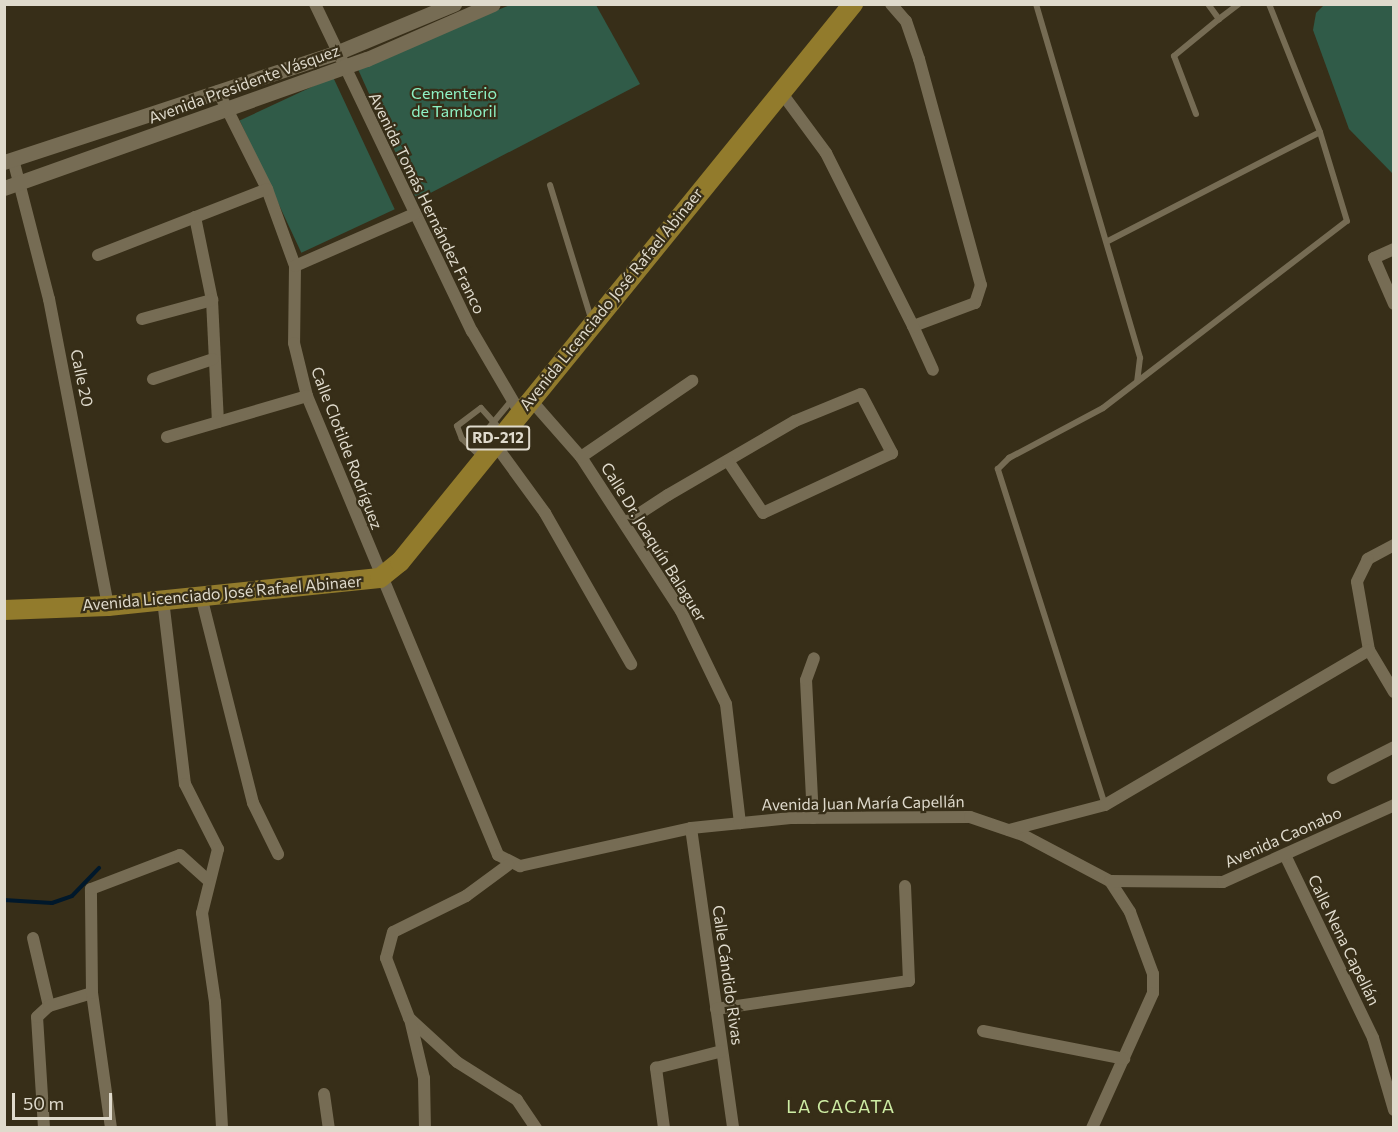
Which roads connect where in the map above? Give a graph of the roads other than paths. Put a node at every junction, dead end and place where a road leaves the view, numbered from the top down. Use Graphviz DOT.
graph roads {
  1 [pos="315,4"];
  2 [pos="493,4"];
  3 [pos="853,4"];
  4 [pos="891,4"];
  5 [pos="1036,4"];
  6 [pos="1208,4"];
  7 [pos="1239,4"];
  8 [pos="1269,4"];
  9 [pos="447,6"];
  10 [pos="1219,19"];
  11 [pos="336,52"];
  12 [pos="343,67"];
  13 [pos="218,92"];
  14 [pos="781,92"];
  15 [pos="227,109"];
  16 [pos="1196,114"];
  17 [pos="1320,132"];
  18 [pos="9,161"];
  19 [pos="21,182"];
  20 [pos="550,185"];
  21 [pos="4,188"];
  22 [pos="267,189"];
  23 [pos="414,214"];
  24 [pos="195,218"];
  25 [pos="1108,241"];
  26 [pos="1394,249"];
  27 [pos="98,255"];
  28 [pos="295,266"];
  29 [pos="212,300"];
  30 [pos="1394,304"];
  31 [pos="142,319"];
  32 [pos="592,322"];
  33 [pos="913,326"];
  34 [pos="213,359"];
  35 [pos="933,370"];
  36 [pos="153,379"];
  37 [pos="692,381"];
  38 [pos="1137,381"];
  39 [pos="307,396"];
  40 [pos="520,404"];
  41 [pos="218,422"];
  42 [pos="167,437"];
  43 [pos="489,440"];
  44 [pos="581,457"];
  45 [pos="728,461"];
  46 [pos="625,523"];
  47 [pos="1394,545"];
  48 [pos="380,578"];
  49 [pos="201,596"];
  50 [pos="162,600"];
  51 [pos="108,606"];
  52 [pos="4,610"];
  53 [pos="1369,650"];
  54 [pos="814,658"];
  55 [pos="631,664"];
  56 [pos="1390,678"];
  57 [pos="1394,692"];
  58 [pos="1394,747"];
  59 [pos="1333,778"];
  60 [pos="1105,805"];
  61 [pos="1394,805"];
  62 [pos="813,818"];
  63 [pos="740,823"];
  64 [pos="691,828"];
  65 [pos="1009,830"];
  66 [pos="278,854"];
  67 [pos="1285,855"];
  68 [pos="508,865"];
  69 [pos="207,879"];
  70 [pos="1110,881"];
  71 [pos="905,886"];
  72 [pos="33,938"];
  73 [pos="92,993"];
  74 [pos="49,1006"];
  75 [pos="716,1009"];
  76 [pos="410,1018"];
  77 [pos="983,1030"];
  78 [pos="722,1051"];
  79 [pos="1124,1059"];
  80 [pos="324,1094"];
  81 [pos="1394,1110"];
  82 [pos="44,1128"];
  83 [pos="111,1128"];
  84 [pos="222,1128"];
  85 [pos="329,1128"];
  86 [pos="425,1128"];
  87 [pos="536,1128"];
  88 [pos="664,1128"];
  89 [pos="733,1128"];
  90 [pos="1092,1128"];
  1 -- 11 [label="street, Avenida Tomás Hernández Franco"];
  2 -- 12 [label="street, Avenida Presidente Vásquez"];
  3 -- 14 [label="main road, Avenida Licenciado José Rafael Abinaer / RD-212"];
  4 -- 33 [label="street"];
  5 -- 25 [label="lane"];
  6 -- 10 [label="lane"];
  7 -- 10 [label="lane"];
  8 -- 17 [label="lane"];
  9 -- 11 [label="street, Avenida Presidente Vásquez"];
  10 -- 16 [label="lane"];
  11 -- 12 [label="street, Avenida Tomás Hernández Franco"];
  11 -- 13 [label="street, Avenida Presidente Vásquez"];
  12 -- 15 [label="street, Avenida Presidente Vásquez"];
  12 -- 23 [label="street, Avenida Tomás Hernández Franco"];
  13 -- 15 [label="street, Calle Clotilde Rodríguez"];
  13 -- 18 [label="street, Avenida Presidente Vásquez"];
  14 -- 32 [label="main road, Avenida Licenciado José Rafael Abinaer / RD-212"];
  14 -- 33 [label="street"];
  15 -- 19 [label="street, Avenida Presidente Vásquez"];
  15 -- 22 [label="street, Calle Clotilde Rodríguez"];
  17 -- 25 [label="lane"];
  17 -- 38 [label="lane"];
  18 -- 19 [label="street, Calle 20"];
  19 -- 21 [label="street, Avenida Presidente Vásquez"];
  19 -- 51 [label="street, Calle 20"];
  20 -- 32 [label="lane"];
  22 -- 24 [label="street"];
  22 -- 28 [label="street, Calle Clotilde Rodríguez"];
  23 -- 28 [label="street"];
  23 -- 40 [label="street, Avenida Tomás Hernández Franco"];
  24 -- 27 [label="street"];
  24 -- 29 [label="street"];
  25 -- 38 [label="lane"];
  26 -- 30 [label="street"];
  28 -- 39 [label="street, Calle Clotilde Rodríguez"];
  29 -- 31 [label="street"];
  29 -- 34 [label="street"];
  32 -- 40 [label="main road, Avenida Licenciado José Rafael Abinaer / RD-212"];
  33 -- 35 [label="street"];
  34 -- 36 [label="street"];
  34 -- 41 [label="street"];
  37 -- 44 [label="street"];
  38 -- 60 [label="lane"];
  39 -- 41 [label="street"];
  39 -- 48 [label="street, Calle Clotilde Rodríguez"];
  40 -- 43 [label="main road, Avenida Licenciado José Rafael Abinaer / RD-212"];
  40 -- 44 [label="street, Calle Dr. Joaquín Balaguer"];
  41 -- 42 [label="street"];
  43 -- 43 [label="lane"];
  43 -- 48 [label="main road, Avenida Licenciado José Rafael Abinaer / RD-212"];
  43 -- 55 [label="street"];
  44 -- 46 [label="street, Calle Dr. Joaquín Balaguer"];
  45 -- 45 [label="street"];
  45 -- 46 [label="street"];
  46 -- 63 [label="street, Calle Dr. Joaquín Balaguer"];
  47 -- 53 [label="street"];
  48 -- 49 [label="main road, Avenida Licenciado José Rafael Abinaer"];
  48 -- 68 [label="street"];
  49 -- 50 [label="main road, Avenida Licenciado José Rafael Abinaer"];
  49 -- 66 [label="street"];
  50 -- 51 [label="main road, Avenida Licenciado José Rafael Abinaer"];
  50 -- 69 [label="street"];
  51 -- 52 [label="main road, Avenida Licenciado José Rafael Abinaer"];
  53 -- 56 [label="street"];
  53 -- 60 [label="street"];
  54 -- 62 [label="street"];
  56 -- 57 [label="street"];
  58 -- 59 [label="street"];
  60 -- 65 [label="street"];
  61 -- 67 [label="street, Avenida Caonabo"];
  62 -- 63 [label="street, Avenida Juan María Capellán"];
  62 -- 65 [label="street, Avenida Juan María Capellán"];
  63 -- 64 [label="street, Avenida Juan María Capellán"];
  64 -- 68 [label="street, Avenida Juan María Capellán"];
  64 -- 75 [label="street, Calle Cándido Rivas"];
  65 -- 70 [label="street, Avenida Juan María Capellán"];
  67 -- 70 [label="street, Avenida Caonabo"];
  67 -- 81 [label="street, Calle Nena Capellán"];
  68 -- 76 [label="street"];
  69 -- 73 [label="street"];
  69 -- 84 [label="street"];
  70 -- 79 [label="street"];
  71 -- 75 [label="street"];
  72 -- 74 [label="street"];
  73 -- 74 [label="street"];
  73 -- 83 [label="street"];
  74 -- 82 [label="street"];
  75 -- 78 [label="street, Calle Cándido Rivas"];
  76 -- 86 [label="street"];
  76 -- 87 [label="street"];
  77 -- 79 [label="street"];
  78 -- 88 [label="street"];
  78 -- 89 [label="street, Calle Cándido Rivas"];
  79 -- 90 [label="street"];
  80 -- 85 [label="street"];
}
